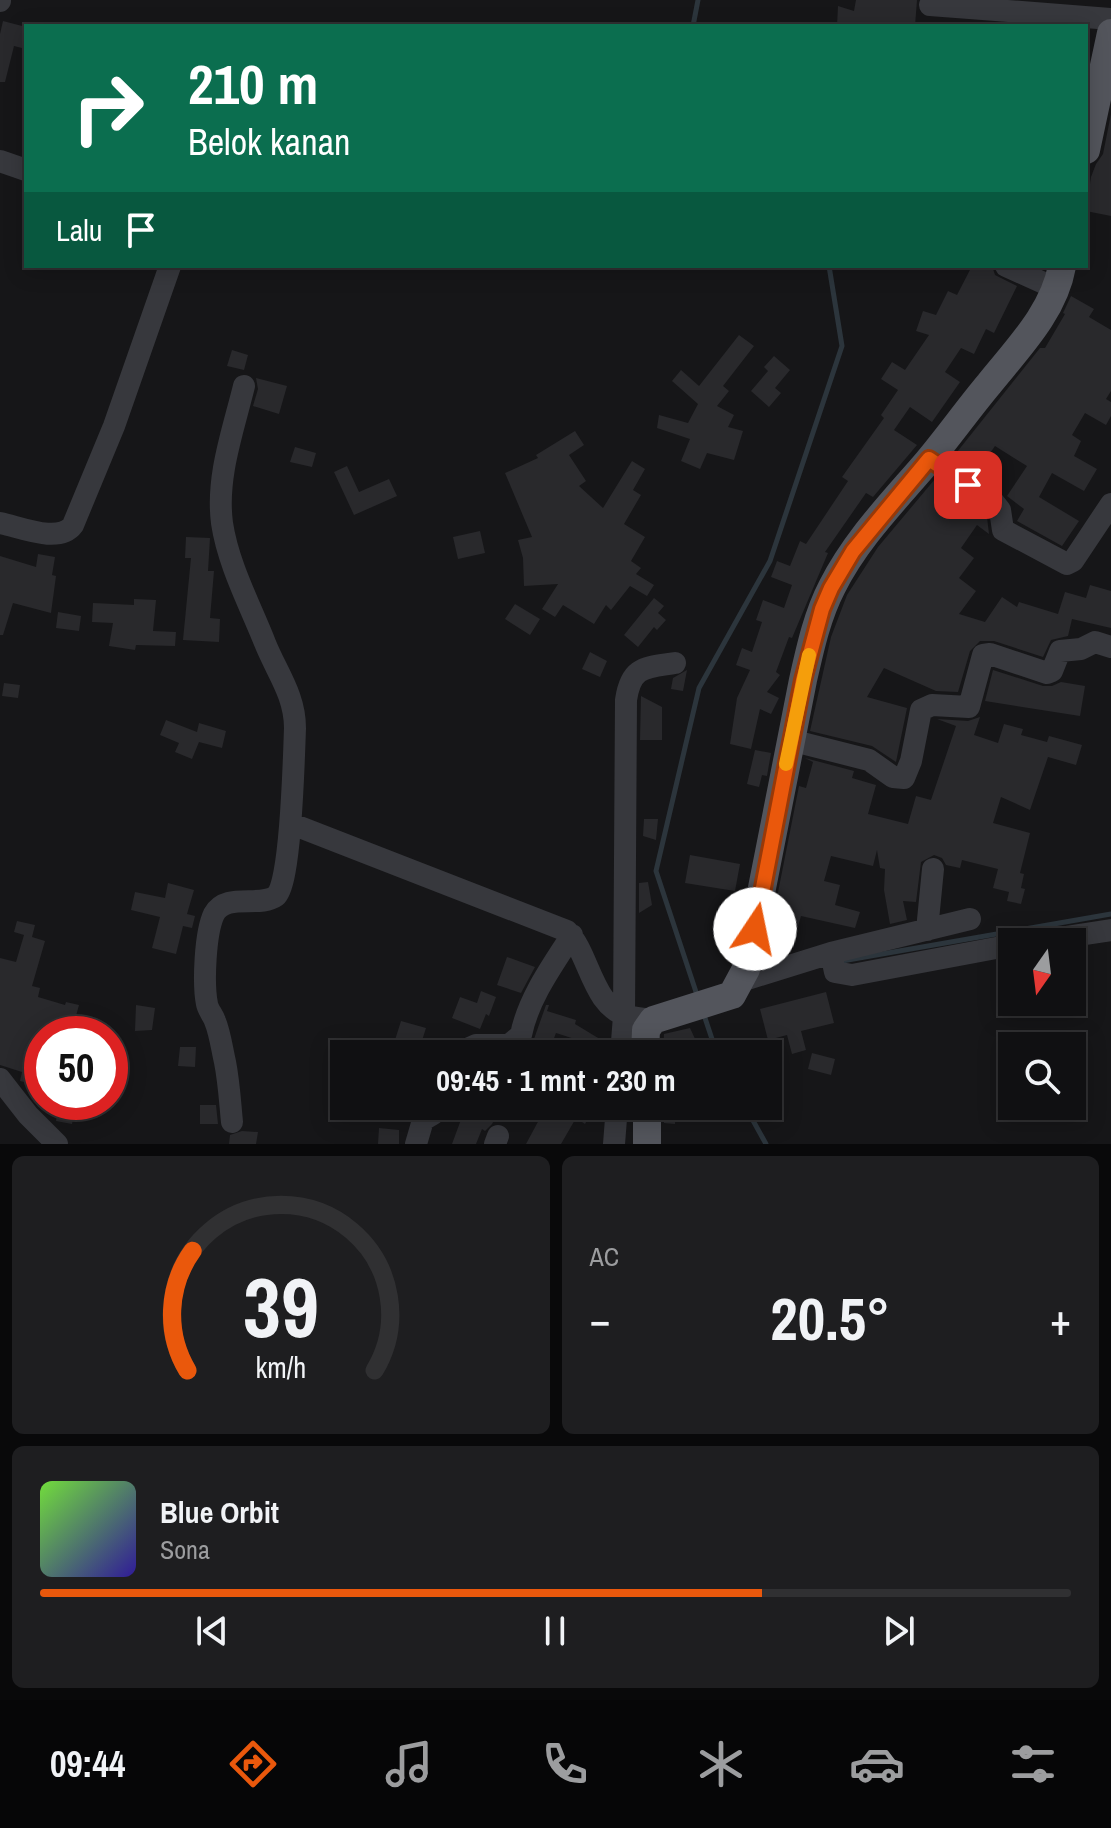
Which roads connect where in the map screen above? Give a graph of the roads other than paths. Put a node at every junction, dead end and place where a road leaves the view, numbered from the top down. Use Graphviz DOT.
graph roads {
  1 [pos="930,5"];
  2 [pos="1111,19"];
  3 [pos="1111,33"];
  4 [pos="1088,141"];
  5 [pos="0,161"];
  6 [pos="24,169"];
  7 [pos="169,268"];
  8 [pos="1015,268"];
  9 [pos="1060,278"];
  10 [pos="244,386"];
  11 [pos="929,459"];
  12 [pos="1111,504"];
  13 [pos="0,523"];
  14 [pos="1111,647"];
  15 [pos="675,663"];
  16 [pos="790,740"];
  17 [pos="292,824"];
  18 [pos="933,869"];
  19 [pos="970,919"];
  20 [pos="927,930"];
  21 [pos="1111,930"];
  22 [pos="1086,934"];
  23 [pos="572,935"];
  24 [pos="998,948"];
  25 [pos="832,961"];
  26 [pos="737,988"];
  27 [pos="624,1016"];
  28 [pos="655,1019"];
  29 [pos="515,1040"];
  30 [pos="622,1040"];
  31 [pos="646,1040"];
  32 [pos="0,1079"];
  33 [pos="423,1120"];
  34 [pos="616,1120"];
  35 [pos="647,1120"];
  36 [pos="232,1122"];
  37 [pos="57,1144"];
  38 [pos="416,1144"];
  39 [pos="614,1144"];
  40 [pos="647,1144"];
  1 -- 2 [label="street"];
  3 -- 4 [label="main road"];
  5 -- 6 [label="street"];
  7 -- 13 [label="street"];
  8 -- 9 [label="street"];
  9 -- 11 [label="main road"];
  10 -- 17 [label="street"];
  11 -- 12 [label="street"];
  11 -- 16 [label="main road"];
  14 -- 16 [label="street"];
  15 -- 27 [label="street"];
  16 -- 26 [label="main road"];
  17 -- 23 [label="street"];
  17 -- 36 [label="street"];
  18 -- 20 [label="street"];
  19 -- 20 [label="street"];
  20 -- 25 [label="street"];
  21 -- 22 [label="street"];
  23 -- 27 [label="street"];
  23 -- 29 [label="street"];
  24 -- 25 [label="street"];
  25 -- 26 [label="street"];
  26 -- 28 [label="main road"];
  27 -- 28 [label="street"];
  27 -- 30 [label="street"];
  28 -- 31 [label="main road"];
  32 -- 37 [label="street"];
  33 -- 38 [label="street"];
  34 -- 39 [label="street"];
  35 -- 40 [label="main road"];
}
